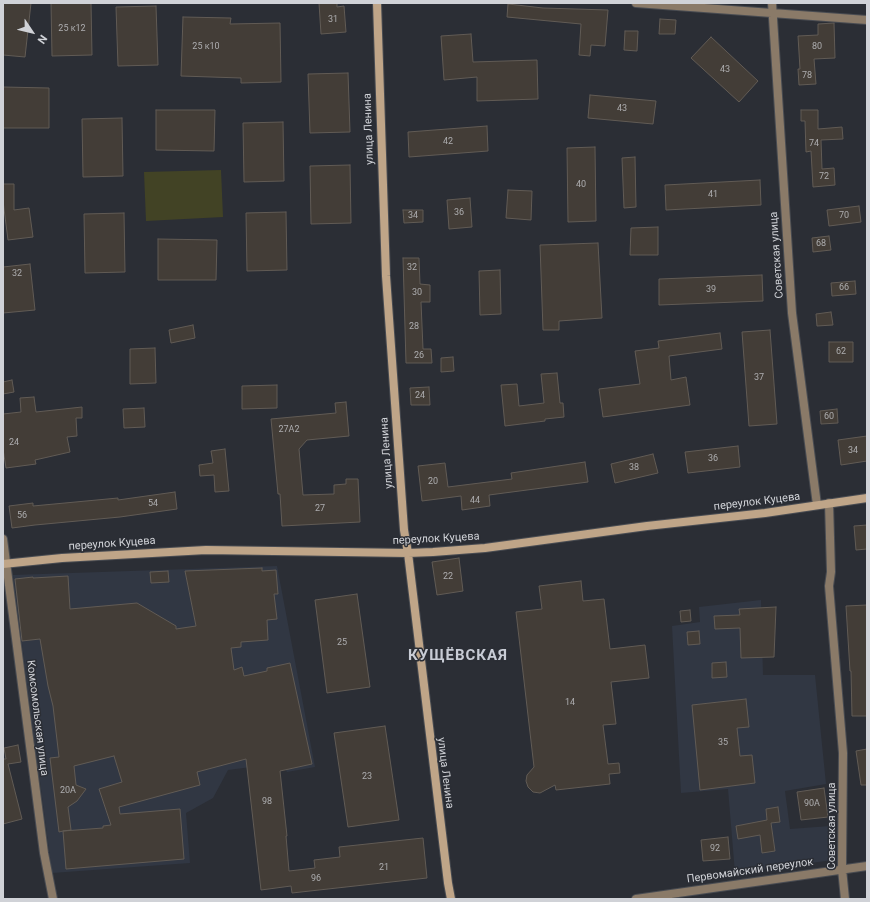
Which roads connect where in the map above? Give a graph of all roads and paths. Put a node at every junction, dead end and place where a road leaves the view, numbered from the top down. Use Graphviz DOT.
graph roads {
  1 [pos="376,3"];
  2 [pos="636,3"];
  3 [pos="772,3"];
  4 [pos="772,12"];
  5 [pos="867,20"];
  6 [pos="867,498"];
  7 [pos="828,503"];
  8 [pos="817,505"];
  9 [pos="3,539"];
  10 [pos="408,553"];
  11 [pos="5,564"];
  12 [pos="867,866"];
  13 [pos="842,869"];
  14 [pos="53,899"];
  15 [pos="451,899"];
  16 [pos="636,899"];
  17 [pos="845,899"];
  1 -- 10 [label="street, улица Ленина"];
  2 -- 4 [label="street"];
  3 -- 4 [label="street, Советская улица"];
  4 -- 5 [label="street"];
  4 -- 8 [label="street, Советская улица"];
  6 -- 7 [label="street, переулок Куцева"];
  7 -- 8 [label="street, переулок Куцева"];
  7 -- 13 [label="street, Советская улица"];
  8 -- 10 [label="street, переулок Куцева"];
  9 -- 11 [label="street, Комсомольская улица"];
  10 -- 11 [label="street, переулок Куцева"];
  10 -- 15 [label="street, улица Ленина"];
  11 -- 14 [label="street, Комсомольская улица"];
  12 -- 13 [label="street, Первомайский переулок"];
  13 -- 16 [label="street, Первомайский переулок"];
  13 -- 17 [label="street, Советская улица"];
}
